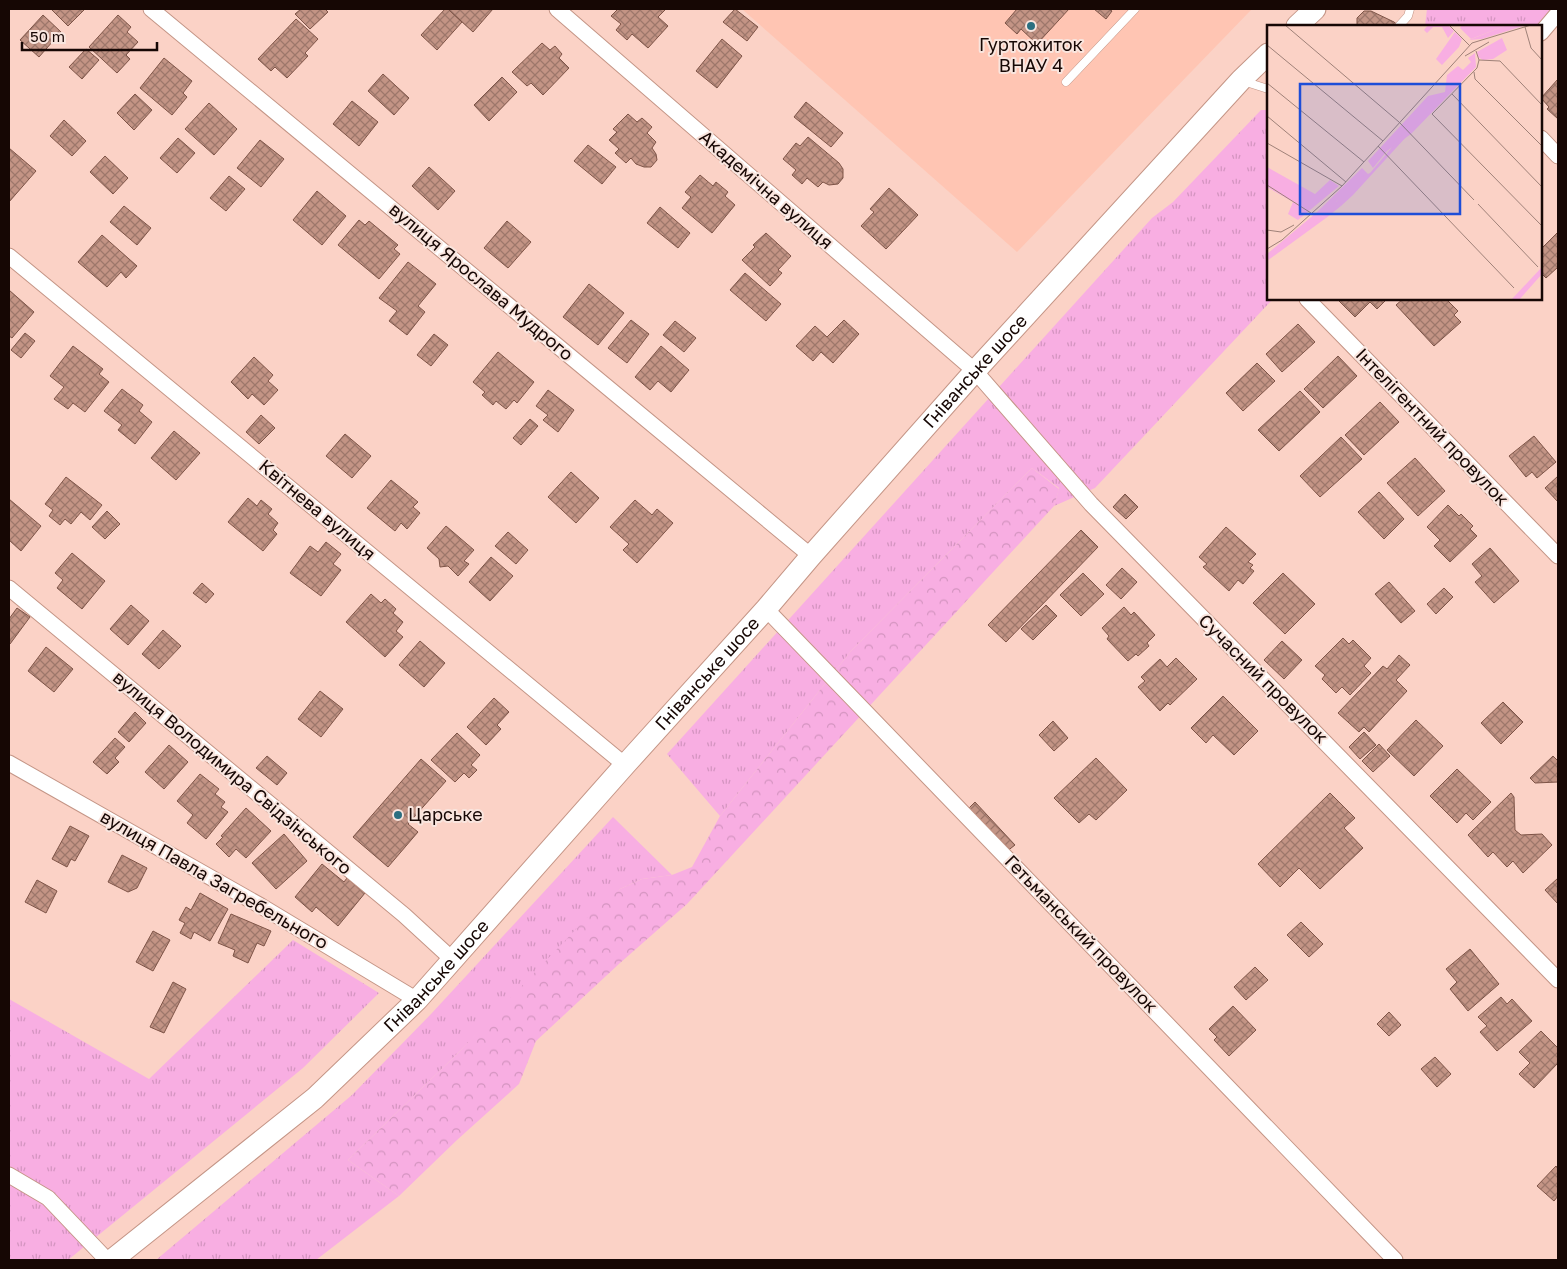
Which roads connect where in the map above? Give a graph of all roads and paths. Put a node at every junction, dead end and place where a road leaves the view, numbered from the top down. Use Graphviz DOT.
graph roads {
  1 [pos="151,9"];
  2 [pos="557,9"];
  3 [pos="1135,9"];
  4 [pos="1315,9"];
  5 [pos="1410,9"];
  6 [pos="1558,13"];
  7 [pos="1298,25"];
  8 [pos="1399,25"];
  9 [pos="1542,33"];
  10 [pos="1267,55"];
  11 [pos="1241,80"];
  12 [pos="1066,82"];
  13 [pos="1267,89"];
  14 [pos="1542,139"];
  15 [pos="1558,156"];
  16 [pos="9,256"];
  17 [pos="1308,300"];
  18 [pos="975,371"];
  19 [pos="811,556"];
  20 [pos="1558,556"];
  21 [pos="9,588"];
  22 [pos="766,609"];
  23 [pos="9,763"];
  24 [pos="625,765"];
  25 [pos="453,960"];
  26 [pos="1558,980"];
  27 [pos="417,1000"];
  28 [pos="9,1176"];
  29 [pos="107,1260"];
  30 [pos="112,1260"];
  31 [pos="1395,1260"];
  1 -- 19 [label="street, вулиця Ярослава Мудрого"];
  2 -- 18 [label="street, Академічна вулиця"];
  3 -- 12 [label="lane"];
  4 -- 7 [label="main road"];
  5 -- 8 [label="lane"];
  6 -- 9 [label="street"];
  10 -- 11 [label="main road, Гніванське шосе"];
  11 -- 13 [label="lane"];
  11 -- 18 [label="main road, Гніванське шосе"];
  14 -- 15 [label="street"];
  16 -- 24 [label="street, Квітнева вулиця"];
  17 -- 20 [label="street, Інтелігентний провулок"];
  18 -- 19 [label="main road, Гніванське шосе"];
  18 -- 26 [label="street, Сучасний провулок"];
  19 -- 22 [label="main road, Гніванське шосе"];
  21 -- 25 [label="street, вулиця Володимира Свідзінського"];
  22 -- 24 [label="main road, Гніванське шосе"];
  22 -- 31 [label="street, Гетьманський провулок"];
  23 -- 27 [label="street, вулиця Павла Загребельного"];
  24 -- 25 [label="main road, Гніванське шосе"];
  25 -- 27 [label="main road, Гніванське шосе"];
  27 -- 30 [label="main road, Гніванське шосе"];
  28 -- 29 [label="street"];
}
